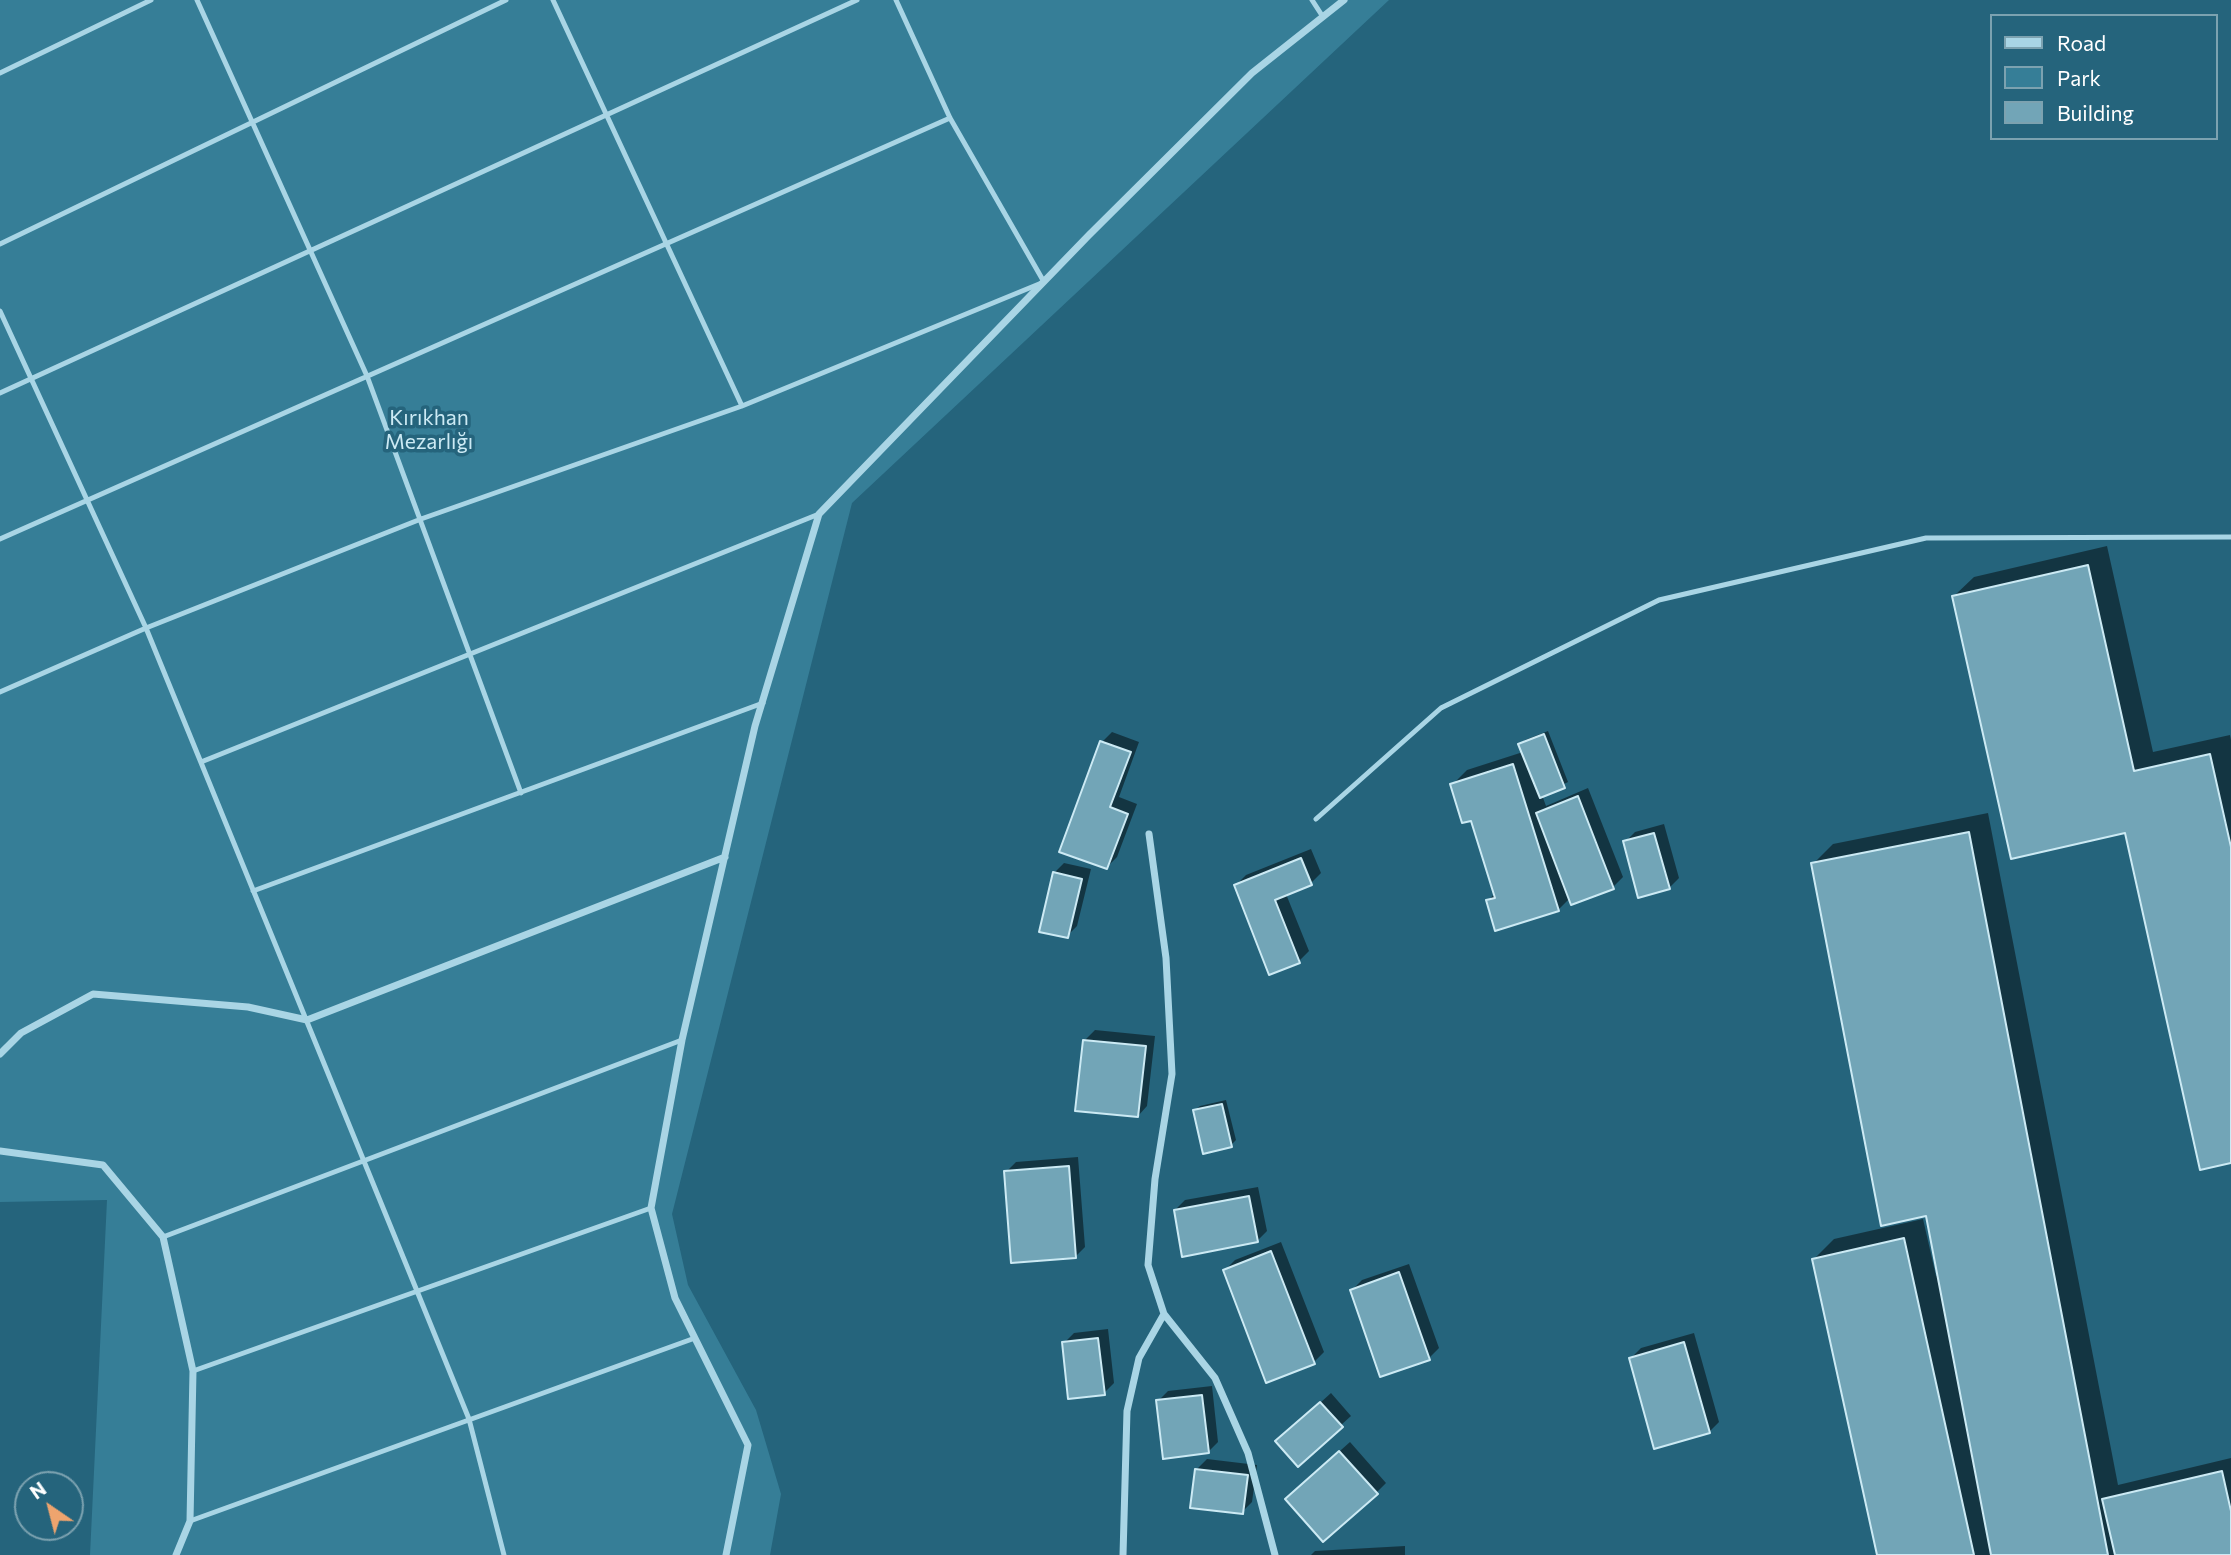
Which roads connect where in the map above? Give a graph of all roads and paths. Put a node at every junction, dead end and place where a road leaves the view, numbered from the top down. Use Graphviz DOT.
graph roads {
  1 [pos="151,0"];
  2 [pos="197,0"];
  3 [pos="506,0"];
  4 [pos="554,0"];
  5 [pos="857,0"];
  6 [pos="896,0"];
  7 [pos="1312,0"];
  8 [pos="1344,0"];
  9 [pos="1324,17"];
  10 [pos="0,73"];
  11 [pos="607,115"];
  12 [pos="950,118"];
  13 [pos="252,122"];
  14 [pos="0,244"];
  15 [pos="666,244"];
  16 [pos="311,250"];
  17 [pos="1044,282"];
  18 [pos="0,311"];
  19 [pos="367,376"];
  20 [pos="31,379"];
  21 [pos="0,393"];
  22 [pos="742,406"];
  23 [pos="87,499"];
  24 [pos="819,514"];
  25 [pos="421,519"];
  26 [pos="2231,537"];
  27 [pos="0,539"];
  28 [pos="146,628"];
  29 [pos="471,655"];
  30 [pos="0,692"];
  31 [pos="764,702"];
  32 [pos="201,762"];
  33 [pos="521,793"];
  34 [pos="1316,819"];
  35 [pos="1149,834"];
  36 [pos="725,858"];
  37 [pos="253,891"];
  38 [pos="307,1020"];
  39 [pos="682,1041"];
  40 [pos="0,1054"];
  41 [pos="0,1151"];
  42 [pos="364,1161"];
  43 [pos="651,1208"];
  44 [pos="163,1237"];
  45 [pos="417,1291"];
  46 [pos="1164,1314"];
  47 [pos="695,1338"];
  48 [pos="193,1371"];
  49 [pos="469,1419"];
  50 [pos="190,1521"];
  51 [pos="176,1555"];
  52 [pos="505,1555"];
  53 [pos="726,1555"];
  54 [pos="1123,1555"];
  55 [pos="1275,1555"];
  1 -- 10 [label="lane"];
  2 -- 13 [label="lane"];
  3 -- 13 [label="lane"];
  4 -- 11 [label="lane"];
  5 -- 11 [label="lane"];
  6 -- 12 [label="lane"];
  7 -- 9 [label="lane"];
  8 -- 9 [label="street"];
  9 -- 17 [label="street"];
  11 -- 15 [label="lane"];
  11 -- 16 [label="lane"];
  12 -- 15 [label="lane"];
  12 -- 17 [label="lane"];
  13 -- 14 [label="lane"];
  13 -- 16 [label="lane"];
  15 -- 19 [label="lane"];
  15 -- 22 [label="lane"];
  16 -- 19 [label="lane"];
  16 -- 20 [label="lane"];
  17 -- 22 [label="lane"];
  17 -- 24 [label="street"];
  18 -- 20 [label="lane"];
  19 -- 23 [label="lane"];
  19 -- 25 [label="lane"];
  20 -- 21 [label="lane"];
  20 -- 23 [label="lane"];
  22 -- 25 [label="lane"];
  23 -- 27 [label="lane"];
  23 -- 28 [label="lane"];
  24 -- 29 [label="lane"];
  24 -- 31 [label="street"];
  25 -- 28 [label="lane"];
  25 -- 29 [label="lane"];
  26 -- 34 [label="lane"];
  28 -- 30 [label="lane"];
  28 -- 32 [label="lane"];
  29 -- 32 [label="lane"];
  29 -- 33 [label="lane"];
  31 -- 33 [label="lane"];
  31 -- 36 [label="street"];
  32 -- 37 [label="lane"];
  33 -- 37 [label="lane"];
  35 -- 46 [label="street"];
  36 -- 38 [label="street"];
  36 -- 39 [label="street"];
  37 -- 38 [label="lane"];
  38 -- 40 [label="street"];
  38 -- 42 [label="lane"];
  39 -- 42 [label="lane"];
  39 -- 43 [label="street"];
  41 -- 44 [label="street"];
  42 -- 44 [label="lane"];
  42 -- 45 [label="lane"];
  43 -- 45 [label="lane"];
  43 -- 47 [label="street"];
  44 -- 48 [label="street"];
  45 -- 48 [label="lane"];
  45 -- 49 [label="lane"];
  46 -- 54 [label="street"];
  46 -- 55 [label="street"];
  47 -- 49 [label="lane"];
  47 -- 53 [label="street"];
  48 -- 50 [label="street"];
  49 -- 50 [label="lane"];
  49 -- 52 [label="lane"];
  50 -- 51 [label="street"];
}
